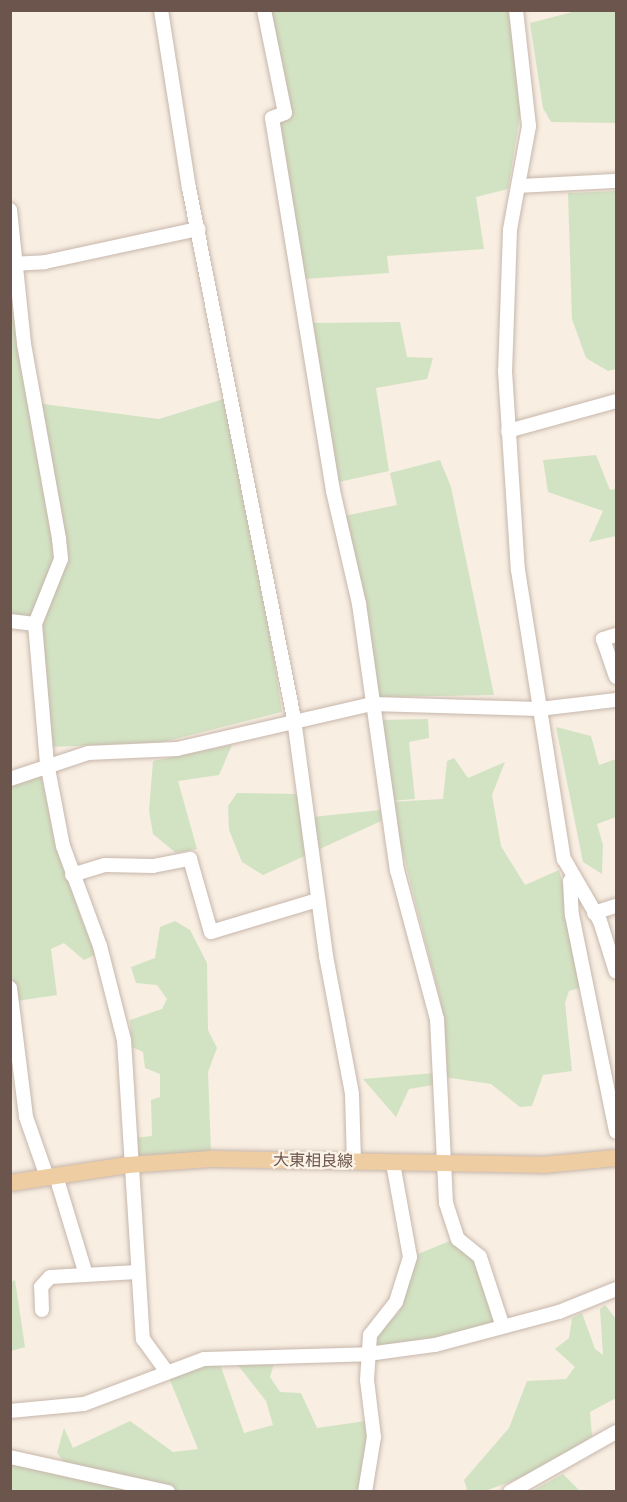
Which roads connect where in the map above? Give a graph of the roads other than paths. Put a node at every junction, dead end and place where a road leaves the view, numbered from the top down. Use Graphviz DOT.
graph roads {
  1 [pos="161,10"];
  2 [pos="264,10"];
  3 [pos="516,10"];
  4 [pos="616,181"];
  5 [pos="519,186"];
  6 [pos="10,210"];
  7 [pos="198,229"];
  8 [pos="13,264"];
  9 [pos="616,401"];
  10 [pos="508,431"];
  11 [pos="10,621"];
  12 [pos="35,624"];
  13 [pos="616,635"];
  14 [pos="616,677"];
  15 [pos="616,700"];
  16 [pos="372,704"];
  17 [pos="539,709"];
  18 [pos="294,719"];
  19 [pos="47,763"];
  20 [pos="10,779"];
  21 [pos="72,875"];
  22 [pos="570,879"];
  23 [pos="318,900"];
  24 [pos="616,906"];
  25 [pos="594,913"];
  26 [pos="616,972"];
  27 [pos="10,988"];
  28 [pos="616,1132"];
  29 [pos="616,1158"];
  30 [pos="354,1162"];
  31 [pos="393,1163"];
  32 [pos="440,1164"];
  33 [pos="128,1165"];
  34 [pos="51,1176"];
  35 [pos="10,1183"];
  36 [pos="138,1272"];
  37 [pos="86,1275"];
  38 [pos="616,1289"];
  39 [pos="42,1310"];
  40 [pos="502,1324"];
  41 [pos="368,1354"];
  42 [pos="166,1371"];
  43 [pos="10,1411"];
  44 [pos="616,1432"];
  45 [pos="10,1457"];
  46 [pos="168,1491"];
  47 [pos="365,1491"];
  48 [pos="510,1491"];
  1 -- 7 [label="street"];
  2 -- 16 [label="street"];
  3 -- 5 [label="street"];
  4 -- 5 [label="street"];
  5 -- 10 [label="street"];
  6 -- 8 [label="street"];
  7 -- 8 [label="street"];
  7 -- 18 [label="street"];
  8 -- 12 [label="street"];
  9 -- 10 [label="street"];
  10 -- 17 [label="street"];
  11 -- 12 [label="street"];
  12 -- 19 [label="street"];
  13 -- 14 [label="street"];
  15 -- 17 [label="street"];
  16 -- 17 [label="street"];
  16 -- 18 [label="street"];
  16 -- 32 [label="street"];
  17 -- 22 [label="street"];
  18 -- 19 [label="street"];
  18 -- 23 [label="street"];
  19 -- 20 [label="street"];
  19 -- 21 [label="street"];
  21 -- 23 [label="street"];
  21 -- 33 [label="street"];
  22 -- 25 [label="street"];
  22 -- 28 [label="street"];
  23 -- 30 [label="street"];
  24 -- 25 [label="street"];
  25 -- 26 [label="street"];
  27 -- 34 [label="street"];
  29 -- 32 [label="main road, 大東相良線"];
  30 -- 31 [label="main road, 大東相良線"];
  30 -- 33 [label="main road, 大東相良線"];
  31 -- 32 [label="main road, 大東相良線"];
  31 -- 41 [label="street"];
  32 -- 40 [label="street"];
  33 -- 34 [label="main road, 大東相良線"];
  33 -- 36 [label="street"];
  34 -- 35 [label="main road, 大東相良線"];
  34 -- 37 [label="street"];
  36 -- 37 [label="street"];
  36 -- 42 [label="street"];
  37 -- 39 [label="street"];
  38 -- 40 [label="street"];
  40 -- 41 [label="street"];
  41 -- 42 [label="street"];
  41 -- 47 [label="street"];
  42 -- 43 [label="street"];
  44 -- 48 [label="street"];
  45 -- 46 [label="street"];
}
